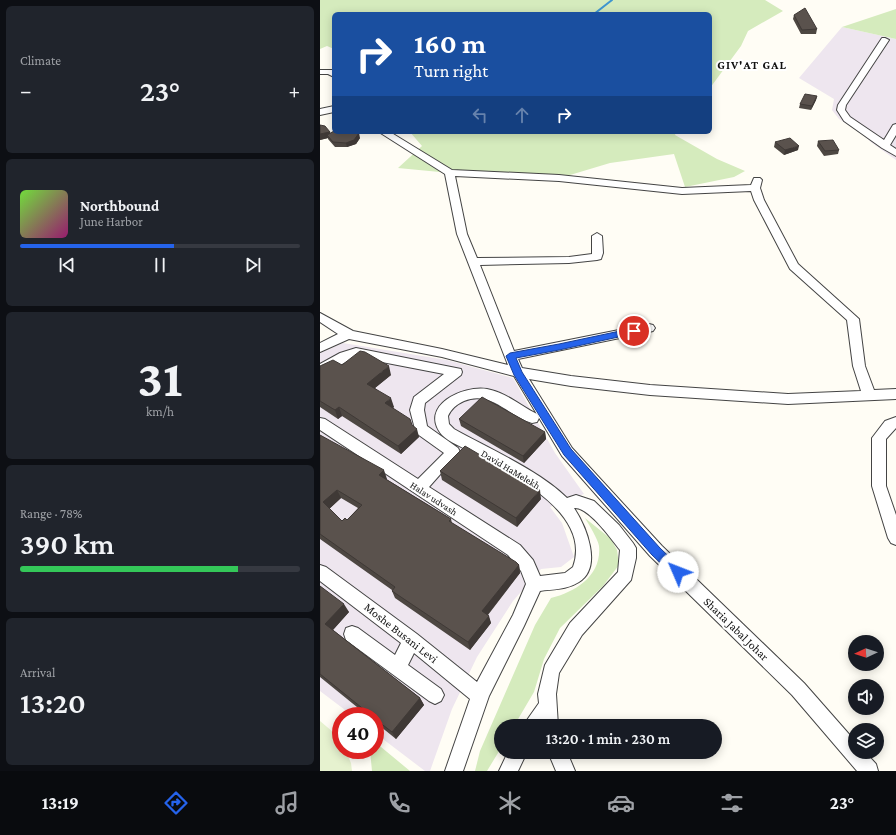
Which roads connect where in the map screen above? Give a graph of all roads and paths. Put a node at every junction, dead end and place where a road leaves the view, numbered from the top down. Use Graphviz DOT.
graph roads {
  1 [pos="885,40"];
  2 [pos="320,72"];
  3 [pos="332,74"];
  4 [pos="332,109"];
  5 [pos="320,112"];
  6 [pos="896,127"];
  7 [pos="387,134"];
  8 [pos="885,146"];
  9 [pos="896,153"];
  10 [pos="450,173"];
  11 [pos="597,236"];
  12 [pos="473,262"];
  13 [pos="320,317"];
  14 [pos="648,328"];
  15 [pos="348,334"];
  16 [pos="320,348"];
  17 [pos="510,356"];
  18 [pos="320,370"];
  19 [pos="518,372"];
  20 [pos="896,394"];
  21 [pos="870,396"];
  22 [pos="532,418"];
  23 [pos="896,422"];
  24 [pos="320,423"];
  25 [pos="419,488"];
  26 [pos="564,506"];
  27 [pos="896,538"];
  28 [pos="320,572"];
  29 [pos="534,584"];
  30 [pos="352,634"];
  31 [pos="411,640"];
  32 [pos="398,668"];
  33 [pos="435,696"];
  34 [pos="480,696"];
  35 [pos="547,707"];
  36 [pos="538,719"];
  37 [pos="548,719"];
  38 [pos="514,759"];
  39 [pos="560,759"];
  40 [pos="454,771"];
  41 [pos="508,771"];
  42 [pos="566,771"];
  43 [pos="868,771"];
  1 -- 8 [label="street"];
  2 -- 3 [label="street"];
  4 -- 5 [label="street"];
  6 -- 8 [label="street"];
  7 -- 10 [label="street"];
  8 -- 9 [label="street"];
  10 -- 12 [label="street, Sharia Jabal Johar"];
  10 -- 21 [label="street"];
  11 -- 12 [label="street"];
  12 -- 17 [label="street, Sharia Jabal Johar"];
  13 -- 15 [label="street"];
  14 -- 17 [label="street"];
  15 -- 16 [label="street"];
  15 -- 19 [label="street"];
  17 -- 19 [label="street, Sharia Jabal Johar"];
  18 -- 25 [label="street"];
  19 -- 21 [label="street"];
  19 -- 43 [label="street, Sharia Jabal Johar"];
  20 -- 21 [label="street"];
  22 -- 26 [label="street, David HaMelekh"];
  23 -- 27 [label="street"];
  24 -- 25 [label="street, Halav udvash"];
  25 -- 29 [label="street, Halav udvash"];
  26 -- 29 [label="street, David HaMelekh"];
  26 -- 35 [label="street"];
  28 -- 31 [label="street, Moshe Busani Levi"];
  29 -- 34 [label="street"];
  30 -- 32 [label="street"];
  31 -- 32 [label="street"];
  31 -- 34 [label="street, Moshe Busani Levi"];
  32 -- 33 [label="street"];
  34 -- 40 [label="street"];
  35 -- 36 [label="street"];
  35 -- 37 [label="street"];
  38 -- 41 [label="street"];
  39 -- 42 [label="street"];
}
